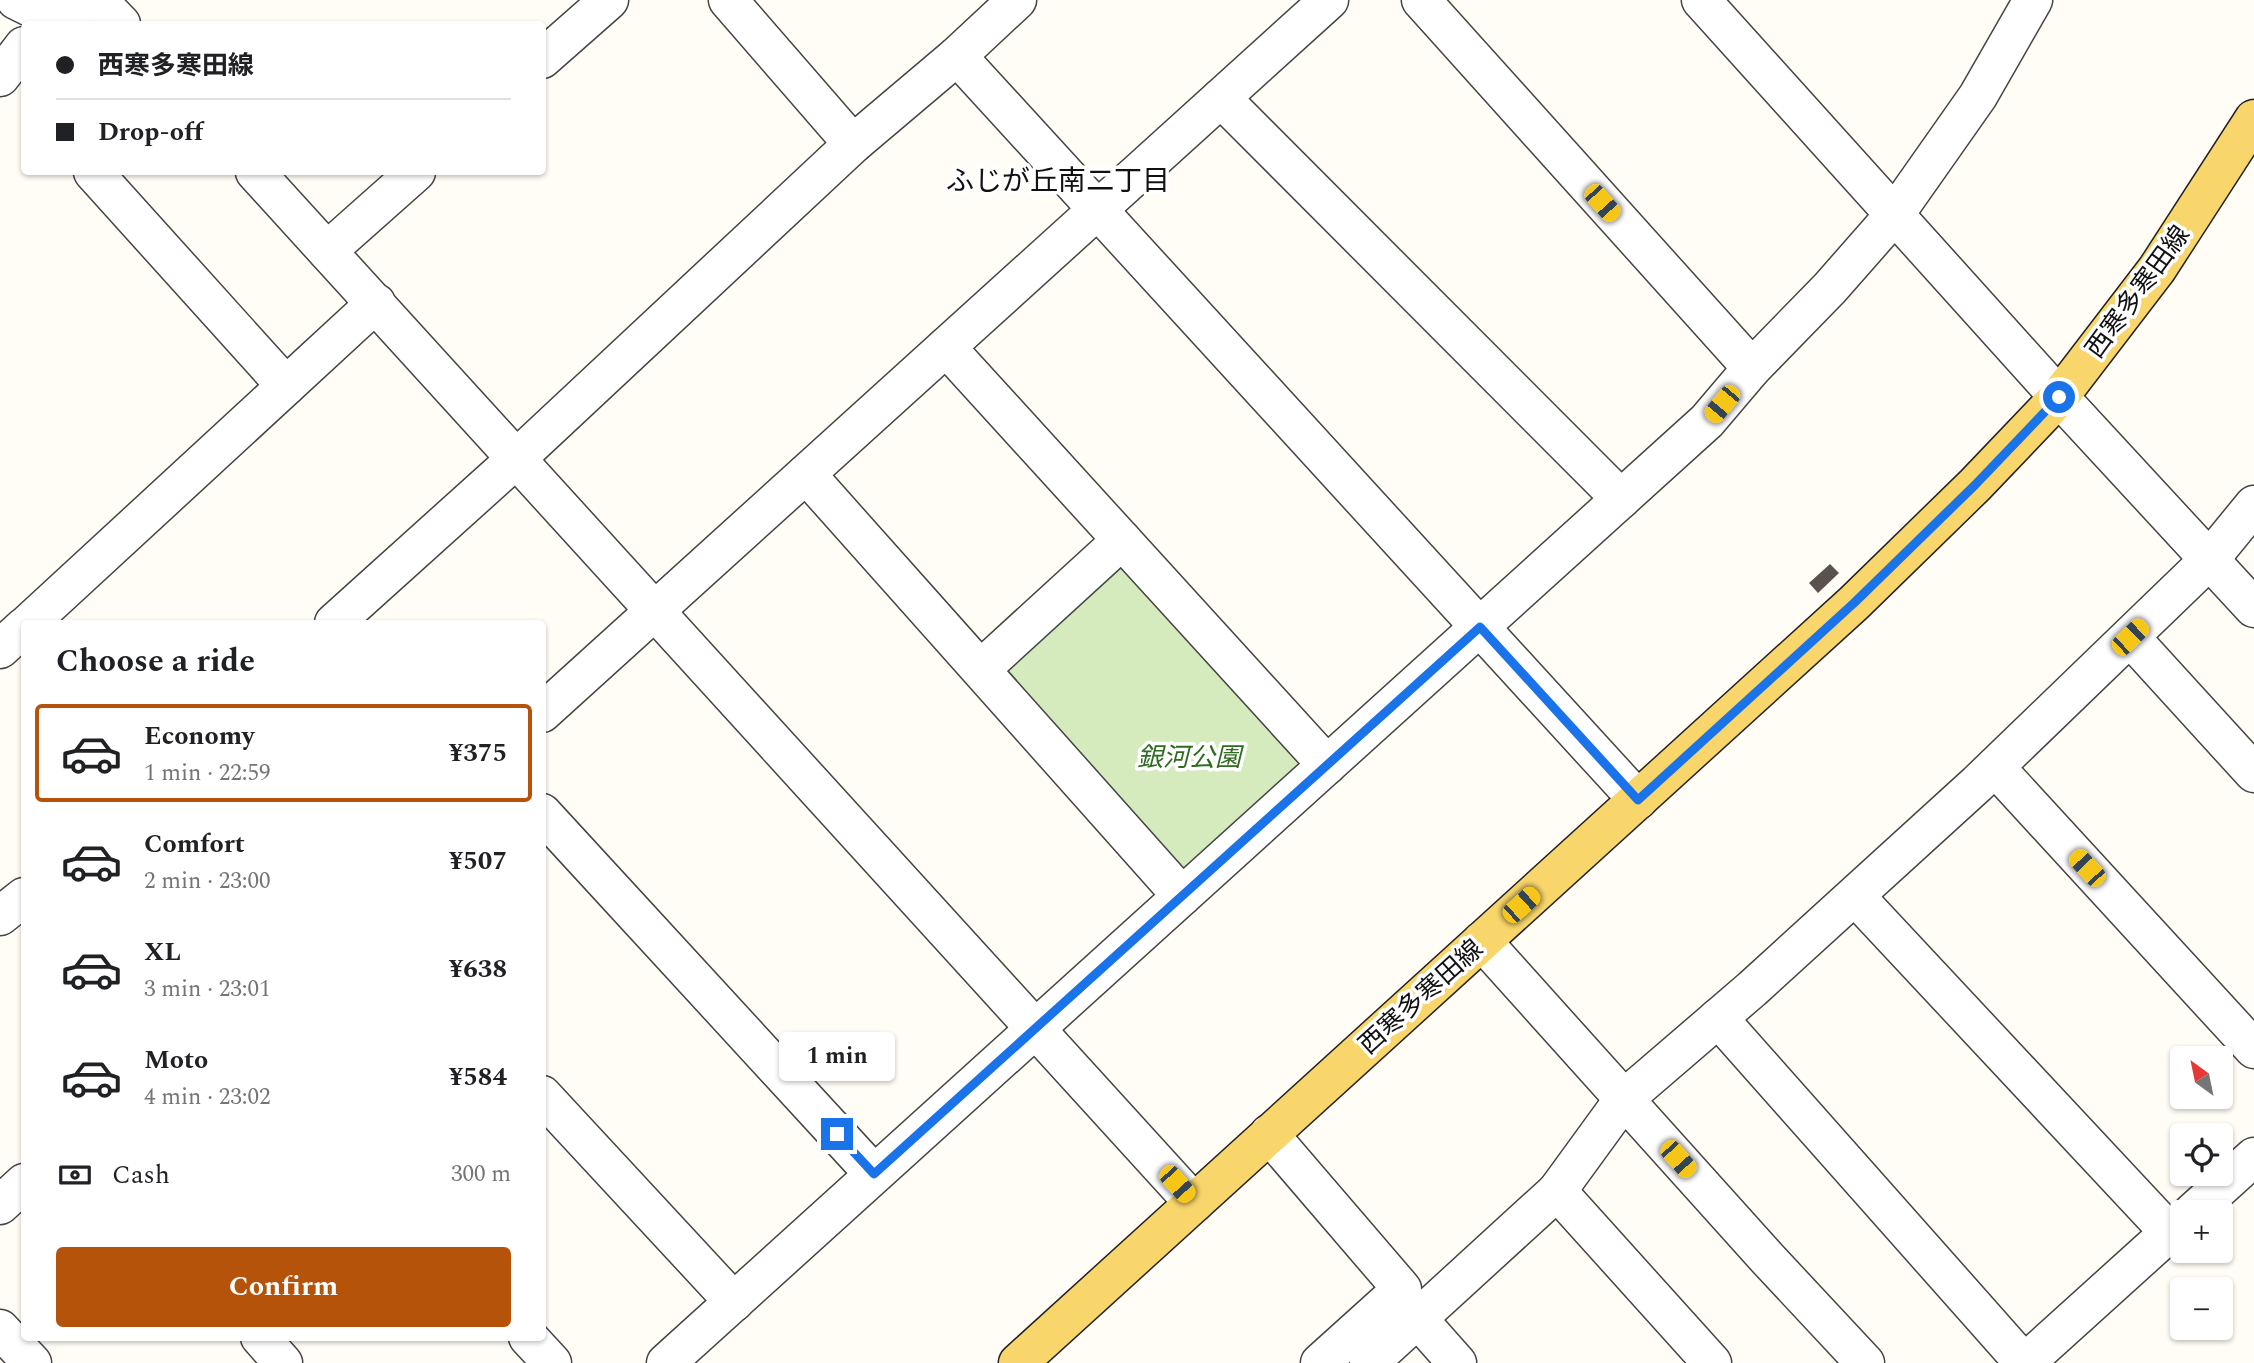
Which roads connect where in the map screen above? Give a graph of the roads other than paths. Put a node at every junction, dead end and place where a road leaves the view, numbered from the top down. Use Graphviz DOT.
graph roads {
  1 [pos="96,0"];
  2 [pos="609,0"];
  3 [pos="728,0"];
  4 [pos="1017,0"];
  5 [pos="1329,0"];
  6 [pos="1421,0"];
  7 [pos="1701,0"];
  8 [pos="2019,6"];
  9 [pos="40,10"];
  10 [pos="118,21"];
  11 [pos="546,55"];
  12 [pos="957,56"];
  13 [pos="1221,98"];
  14 [pos="2254,119"];
  15 [pos="853,144"];
  16 [pos="96,175"];
  17 [pos="258,175"];
  18 [pos="413,175"];
  19 [pos="1097,210"];
  20 [pos="1895,214"];
  21 [pos="327,251"];
  22 [pos="376,303"];
  23 [pos="946,347"];
  24 [pos="1752,368"];
  25 [pos="286,386"];
  26 [pos="2059,397"];
  27 [pos="516,458"];
  28 [pos="806,474"];
  29 [pos="1621,499"];
  30 [pos="2254,505"];
  31 [pos="1122,540"];
  32 [pos="2210,560"];
  33 [pos="2254,608"];
  34 [pos="655,611"];
  35 [pos="32,620"];
  36 [pos="337,620"];
  37 [pos="1480,627"];
  38 [pos="21,630"];
  39 [pos="2130,637"];
  40 [pos="0,649"];
  41 [pos="981,669"];
  42 [pos="546,709"];
  43 [pos="1327,765"];
  44 [pos="1995,767"];
  45 [pos="2254,773"];
  46 [pos="1638,800"];
  47 [pos="546,817"];
  48 [pos="1855,895"];
  49 [pos="1182,896"];
  50 [pos="21,899"];
  51 [pos="0,916"];
  52 [pos="1482,941"];
  53 [pos="1718,1018"];
  54 [pos="1035,1029"];
  55 [pos="2254,1049"];
  56 [pos="546,1099"];
  57 [pos="1624,1099"];
  58 [pos="1269,1134"];
  59 [pos="2251,1165"];
  60 [pos="874,1174"];
  61 [pos="21,1186"];
  62 [pos="1557,1191"];
  63 [pos="2208,1200"];
  64 [pos="1194,1203"];
  65 [pos="0,1205"];
  66 [pos="2170,1211"];
  67 [pos="2170,1232"];
  68 [pos="734,1301"];
  69 [pos="1418,1318"];
  70 [pos="0,1329"];
  71 [pos="264,1341"];
  72 [pos="532,1341"];
  73 [pos="32,1363"];
  74 [pos="283,1363"];
  75 [pos="552,1363"];
  76 [pos="666,1363"];
  77 [pos="1018,1363"];
  78 [pos="1320,1363"];
  79 [pos="1369,1363"];
  80 [pos="1457,1363"];
  81 [pos="1712,1363"];
  82 [pos="1865,1363"];
  83 [pos="2024,1363"];
  1 -- 9 [label="street"];
  1 -- 10 [label="street"];
  2 -- 11 [label="street"];
  3 -- 15 [label="street"];
  4 -- 12 [label="street"];
  5 -- 13 [label="street"];
  6 -- 24 [label="street"];
  7 -- 20 [label="street"];
  8 -- 20 [label="street"];
  12 -- 15 [label="street"];
  12 -- 19 [label="street"];
  13 -- 19 [label="street"];
  13 -- 29 [label="street"];
  14 -- 26 [label="main road, 西寒多寒田線"];
  15 -- 27 [label="street"];
  16 -- 25 [label="street"];
  17 -- 21 [label="street"];
  18 -- 21 [label="street"];
  19 -- 23 [label="street"];
  19 -- 37 [label="street"];
  20 -- 24 [label="street"];
  20 -- 26 [label="street"];
  21 -- 22 [label="street"];
  22 -- 25 [label="street"];
  22 -- 27 [label="street"];
  23 -- 28 [label="street"];
  23 -- 31 [label="street"];
  24 -- 29 [label="street"];
  25 -- 35 [label="street"];
  26 -- 32 [label="street"];
  26 -- 46 [label="main road, 西寒多寒田線"];
  27 -- 34 [label="street"];
  27 -- 36 [label="street"];
  28 -- 34 [label="street"];
  28 -- 41 [label="street"];
  29 -- 37 [label="street"];
  30 -- 32 [label="street"];
  31 -- 41 [label="street"];
  31 -- 43 [label="street"];
  32 -- 33 [label="street"];
  32 -- 39 [label="street"];
  34 -- 42 [label="street"];
  34 -- 54 [label="street"];
  37 -- 43 [label="street"];
  37 -- 46 [label="street"];
  38 -- 40 [label="street"];
  39 -- 44 [label="street"];
  39 -- 45 [label="street"];
  41 -- 49 [label="street"];
  43 -- 49 [label="street"];
  44 -- 48 [label="street"];
  44 -- 55 [label="street"];
  46 -- 52 [label="main road, 西寒多寒田線"];
  47 -- 60 [label="street"];
  48 -- 53 [label="street"];
  48 -- 66 [label="street"];
  49 -- 54 [label="street"];
  50 -- 51 [label="street"];
  52 -- 57 [label="street"];
  52 -- 58 [label="main road, 西寒多寒田線"];
  53 -- 57 [label="street"];
  53 -- 83 [label="street"];
  54 -- 60 [label="street"];
  54 -- 64 [label="street"];
  56 -- 68 [label="street"];
  57 -- 62 [label="street"];
  57 -- 82 [label="street"];
  58 -- 64 [label="main road, 西寒多寒田線"];
  58 -- 78 [label="street"];
  59 -- 63 [label="street"];
  60 -- 68 [label="street"];
  61 -- 65 [label="street"];
  62 -- 69 [label="street"];
  62 -- 81 [label="street"];
  64 -- 77 [label="main road, 西寒多寒田線"];
  67 -- 83 [label="street"];
  68 -- 76 [label="street"];
  69 -- 79 [label="street"];
  69 -- 80 [label="street"];
  70 -- 73 [label="street"];
  71 -- 74 [label="street"];
  72 -- 75 [label="street"];
}
